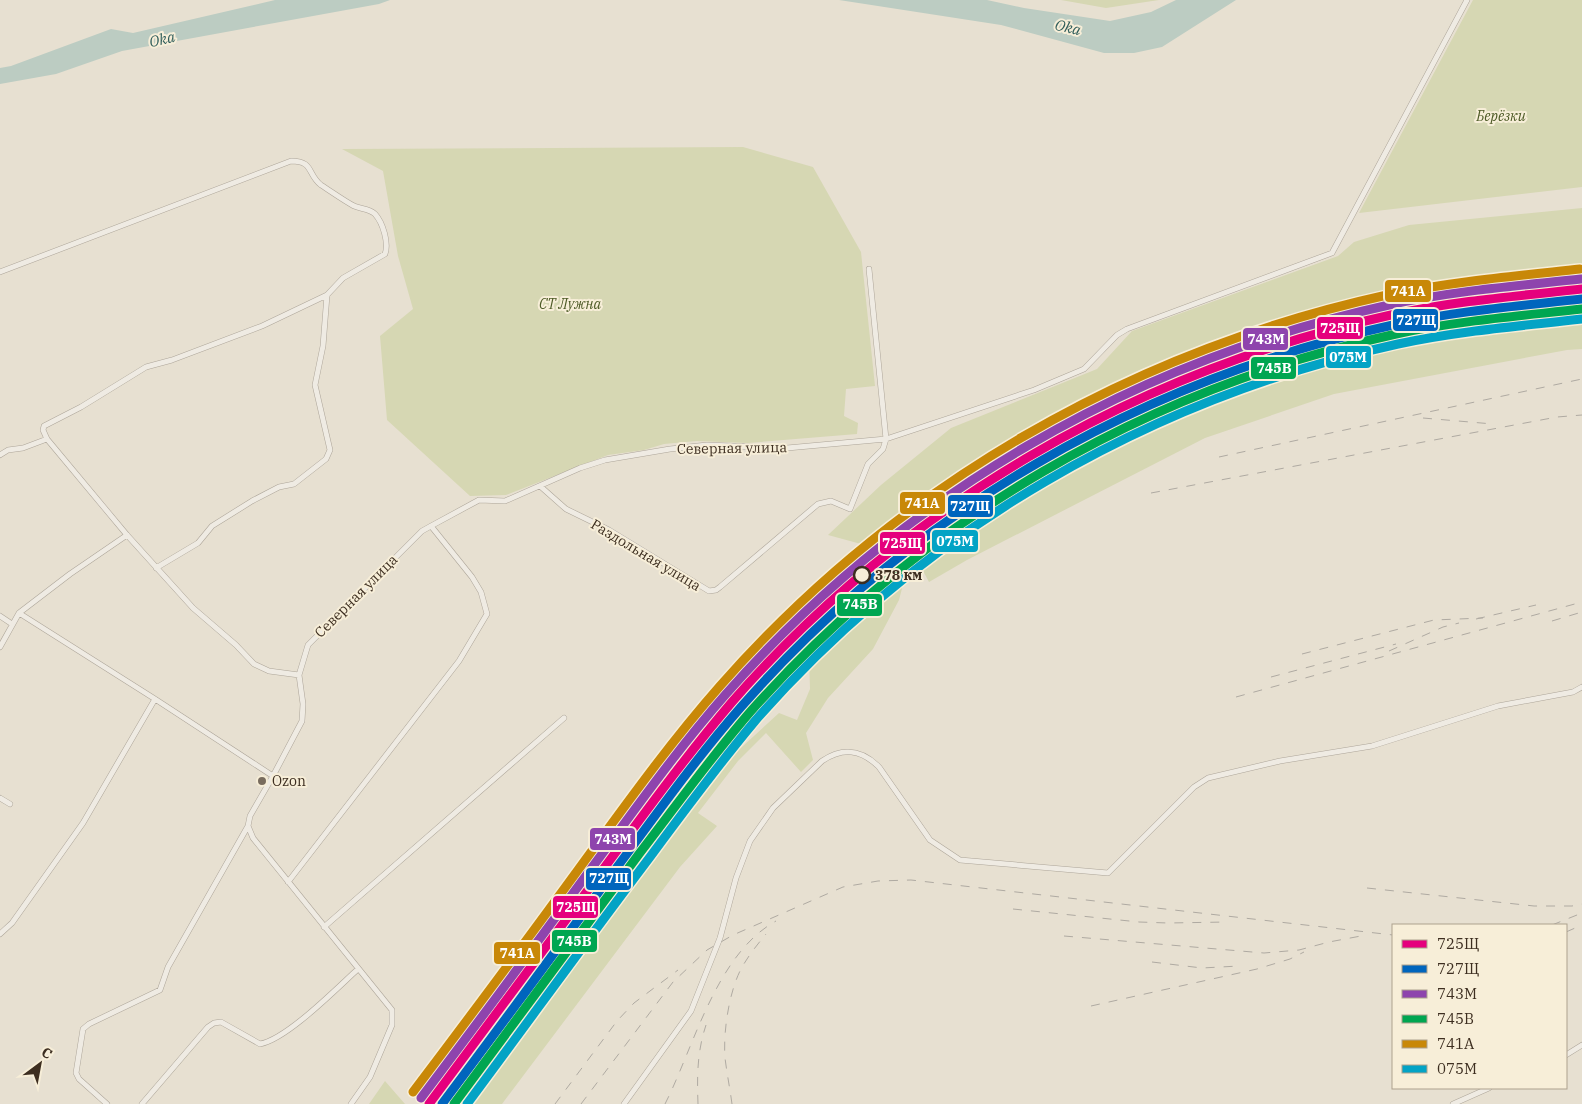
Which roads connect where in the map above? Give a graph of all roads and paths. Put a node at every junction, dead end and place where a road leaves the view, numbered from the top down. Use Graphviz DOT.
graph roads {
  1 [pos="1467,0"];
  2 [pos="869,269"];
  3 [pos="0,272"];
  4 [pos="327,295"];
  5 [pos="47,439"];
  6 [pos="886,439"];
  7 [pos="0,455"];
  8 [pos="540,486"];
  9 [pos="431,526"];
  10 [pos="126,535"];
  11 [pos="156,568"];
  12 [pos="19,614"];
  13 [pos="0,616"];
  14 [pos="12,624"];
  15 [pos="0,646"];
  16 [pos="299,675"];
  17 [pos="1582,687"];
  18 [pos="156,699"];
  19 [pos="564,718"];
  20 [pos="274,776"];
  21 [pos="0,798"];
  22 [pos="10,804"];
  23 [pos="248,826"];
  24 [pos="288,882"];
  25 [pos="324,927"];
  26 [pos="0,934"];
  27 [pos="358,970"];
  28 [pos="1582,1045"];
  29 [pos="1567,1055"];
  30 [pos="1487,1089"];
  31 [pos="107,1104"];
  32 [pos="142,1104"];
  33 [pos="350,1104"];
  34 [pos="624,1104"];
  35 [pos="1453,1104"];
  1 -- 6 [label="street, Северная улица"];
  2 -- 6 [label="street"];
  3 -- 4 [label="street"];
  4 -- 5 [label="street"];
  4 -- 11 [label="street"];
  5 -- 7 [label="street"];
  5 -- 10 [label="street"];
  6 -- 8 [label="street, Северная улица"];
  6 -- 8 [label="street, Раздольная улица"];
  8 -- 9 [label="street, Северная улица"];
  9 -- 16 [label="street, Северная улица"];
  9 -- 24 [label="street"];
  10 -- 11 [label="street"];
  10 -- 12 [label="street"];
  11 -- 16 [label="street"];
  12 -- 14 [label="street"];
  12 -- 18 [label="street"];
  13 -- 14 [label="street"];
  14 -- 15 [label="street"];
  16 -- 20 [label="street, Северная улица"];
  17 -- 34 [label="street"];
  18 -- 20 [label="street"];
  18 -- 26 [label="street"];
  19 -- 25 [label="street"];
  20 -- 23 [label="street, Северная улица"];
  21 -- 22 [label="street"];
  23 -- 24 [label="street"];
  23 -- 31 [label="street, Северная улица"];
  24 -- 25 [label="street"];
  25 -- 27 [label="street"];
  27 -- 32 [label="street"];
  27 -- 33 [label="street"];
  28 -- 29 [label="street"];
  30 -- 35 [label="street"];
}
